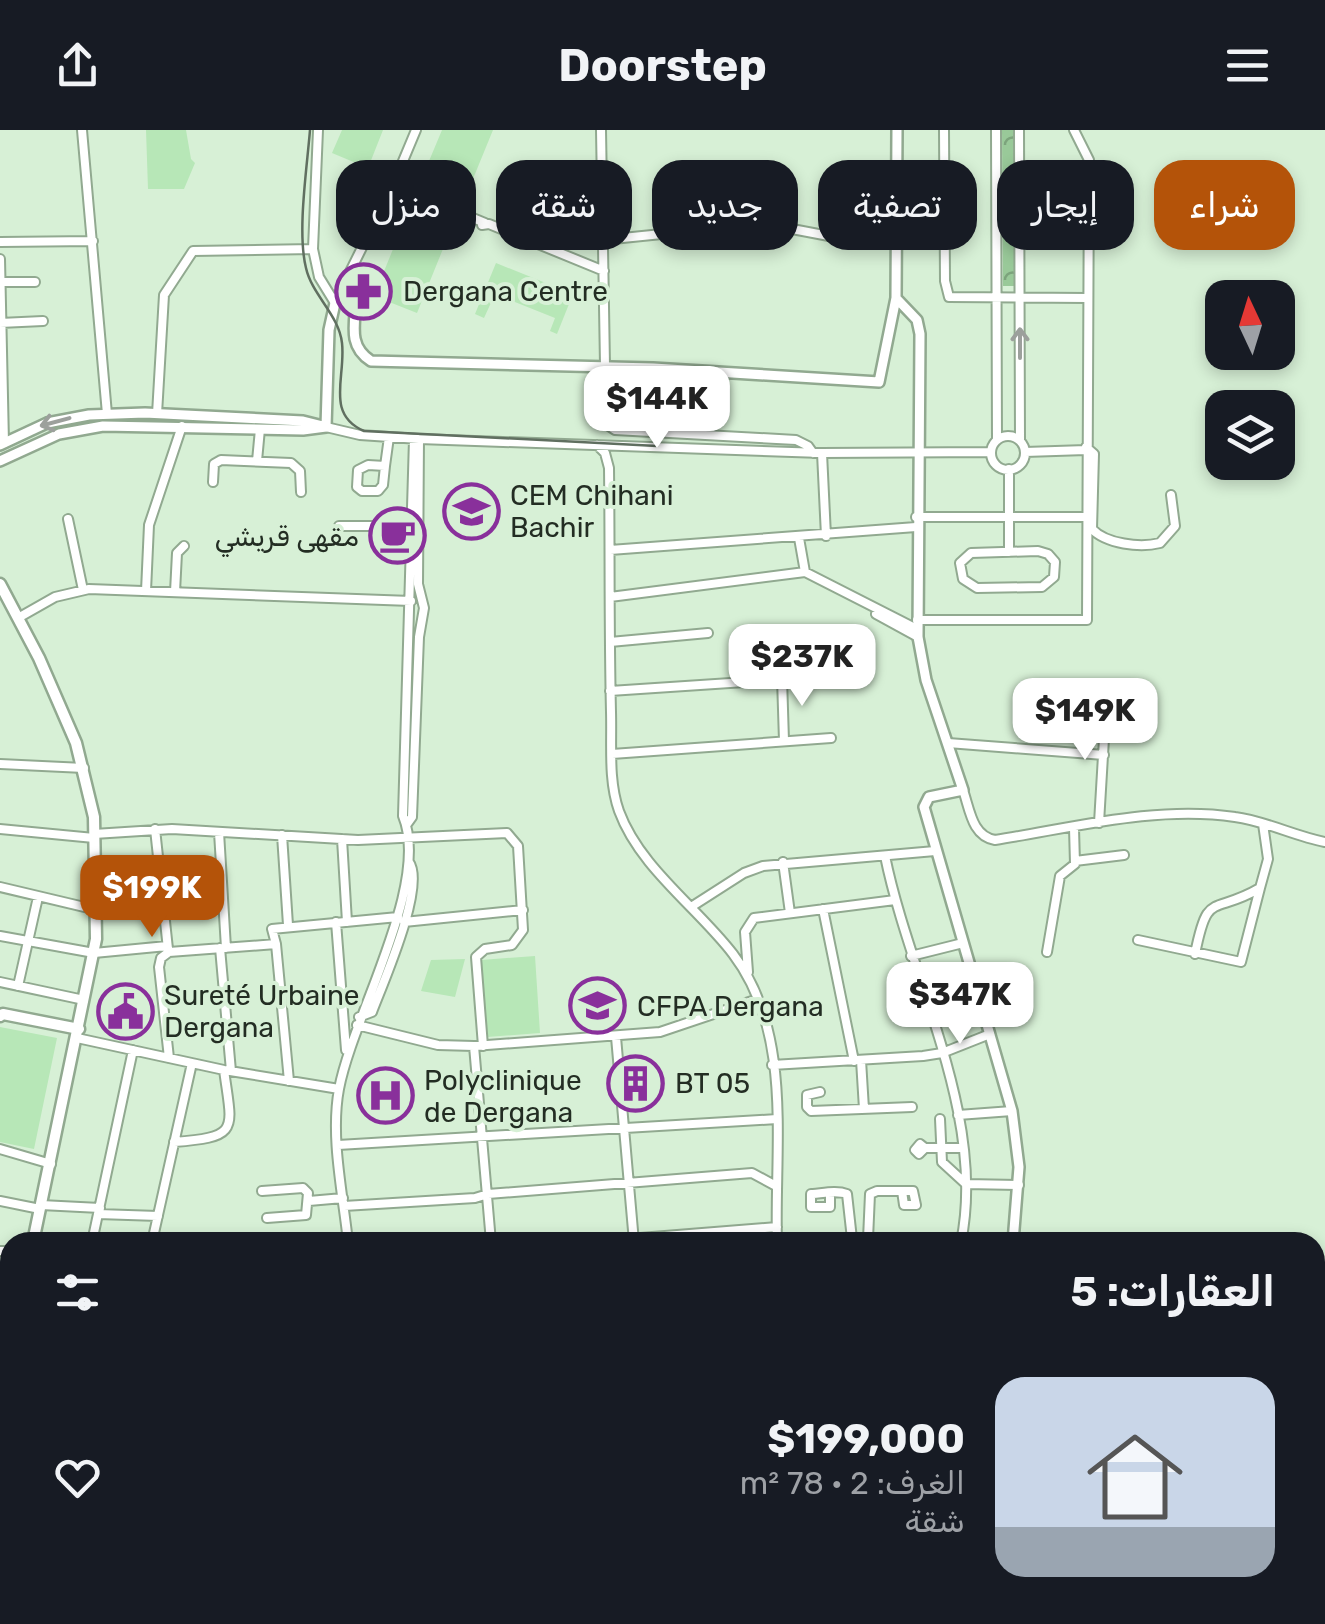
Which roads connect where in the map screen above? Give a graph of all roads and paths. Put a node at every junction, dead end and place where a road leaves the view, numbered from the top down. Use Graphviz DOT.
graph roads {
  1 [pos="82,130"];
  2 [pos="318,130"];
  3 [pos="416,130"];
  4 [pos="601,130"];
  5 [pos="897,130"];
  6 [pos="944,130"];
  7 [pos="996,130"];
  8 [pos="1019,130"];
  9 [pos="1074,130"];
  10 [pos="404,160"];
  11 [pos="602,160"];
  12 [pos="897,160"];
  13 [pos="476,221"];
  14 [pos="818,234"];
  15 [pos="632,237"];
  16 [pos="92,241"];
  17 [pos="0,242"];
  18 [pos="314,249"];
  19 [pos="362,250"];
  20 [pos="603,250"];
  21 [pos="897,250"];
  22 [pos="0,259"];
  23 [pos="604,271"];
  24 [pos="0,282"];
  25 [pos="35,282"];
  26 [pos="896,298"];
  27 [pos="1088,298"];
  28 [pos="996,299"];
  29 [pos="1020,299"];
  30 [pos="335,303"];
  31 [pos="43,321"];
  32 [pos="1,323"];
  33 [pos="604,366"];
  34 [pos="107,414"];
  35 [pos="157,414"];
  36 [pos="175,422"];
  37 [pos="326,427"];
  38 [pos="260,429"];
  39 [pos="702,434"];
  40 [pos="389,437"];
  41 [pos="416,439"];
  42 [pos="998,440"];
  43 [pos="1020,440"];
  44 [pos="596,446"];
  45 [pos="622,446"];
  46 [pos="701,449"];
  47 [pos="1086,449"];
  48 [pos="2,451"];
  49 [pos="918,452"];
  50 [pos="992,452"];
  51 [pos="1025,452"];
  52 [pos="817,453"];
  53 [pos="258,461"];
  54 [pos="385,466"];
  55 [pos="609,468"];
  56 [pos="1009,469"];
  57 [pos="213,482"];
  58 [pos="301,492"];
  59 [pos="1171,496"];
  60 [pos="1086,517"];
  61 [pos="1009,518"];
  62 [pos="68,519"];
  63 [pos="916,522"];
  64 [pos="339,526"];
  65 [pos="415,526"];
  66 [pos="826,536"];
  67 [pos="800,538"];
  68 [pos="184,546"];
  69 [pos="610,550"];
  70 [pos="1009,552"];
  71 [pos="805,572"];
  72 [pos="0,584"];
  73 [pos="83,590"];
  74 [pos="146,591"];
  75 [pos="175,592"];
  76 [pos="421,594"];
  77 [pos="610,597"];
  78 [pos="411,600"];
  79 [pos="424,606"];
  80 [pos="876,614"];
  81 [pos="18,618"];
  82 [pos="917,629"];
  83 [pos="708,634"];
  84 [pos="610,642"];
  85 [pos="610,691"];
  86 [pos="1106,705"];
  87 [pos="832,738"];
  88 [pos="784,741"];
  89 [pos="948,744"];
  90 [pos="612,754"];
  91 [pos="1104,756"];
  92 [pos="0,764"];
  93 [pos="84,768"];
  94 [pos="963,790"];
  95 [pos="407,824"];
  96 [pos="1099,824"];
  97 [pos="1263,824"];
  98 [pos="1074,828"];
  99 [pos="0,829"];
  100 [pos="155,829"];
  101 [pos="219,832"];
  102 [pos="282,835"];
  103 [pos="94,836"];
  104 [pos="407,838"];
  105 [pos="342,839"];
  106 [pos="1325,842"];
  107 [pos="935,850"];
  108 [pos="1124,855"];
  109 [pos="885,856"];
  110 [pos="1075,860"];
  111 [pos="784,862"];
  112 [pos="0,887"];
  113 [pos="1260,888"];
  114 [pos="38,897"];
  115 [pos="895,900"];
  116 [pos="691,908"];
  117 [pos="822,909"];
  118 [pos="97,910"];
  119 [pos="523,910"];
  120 [pos="790,913"];
  121 [pos="401,919"];
  122 [pos="336,922"];
  123 [pos="347,922"];
  124 [pos="288,925"];
  125 [pos="0,936"];
  126 [pos="1138,940"];
  127 [pos="28,943"];
  128 [pos="964,943"];
  129 [pos="276,944"];
  130 [pos="223,948"];
  131 [pos="168,949"];
  132 [pos="94,952"];
  133 [pos="1046,952"];
  134 [pos="1195,954"];
  135 [pos="912,956"];
  136 [pos="749,978"];
  137 [pos="0,982"];
  138 [pos="18,986"];
  139 [pos="758,999"];
  140 [pos="84,1000"];
  141 [pos="1,1015"];
  142 [pos="358,1021"];
  143 [pos="78,1034"];
  144 [pos="990,1034"];
  145 [pos="616,1037"];
  146 [pos="479,1046"];
  147 [pos="132,1050"];
  148 [pos="942,1053"];
  149 [pos="169,1058"];
  150 [pos="346,1060"];
  151 [pos="858,1061"];
  152 [pos="192,1063"];
  153 [pos="772,1065"];
  154 [pos="228,1070"];
  155 [pos="289,1081"];
  156 [pos="339,1089"];
  157 [pos="820,1092"];
  158 [pos="912,1106"];
  159 [pos="864,1109"];
  160 [pos="1012,1111"];
  161 [pos="958,1116"];
  162 [pos="776,1119"];
  163 [pos="940,1119"];
  164 [pos="624,1128"];
  165 [pos="484,1136"];
  166 [pos="174,1142"];
  167 [pos="338,1145"];
  168 [pos="925,1148"];
  169 [pos="941,1148"];
  170 [pos="962,1148"];
  171 [pos="0,1149"];
  172 [pos="51,1164"];
  173 [pos="629,1184"];
  174 [pos="966,1184"];
  175 [pos="1019,1185"];
  176 [pos="776,1186"];
  177 [pos="262,1191"];
  178 [pos="902,1191"];
  179 [pos="830,1193"];
  180 [pos="488,1194"];
  181 [pos="0,1201"];
  182 [pos="308,1201"];
  183 [pos="344,1202"];
  184 [pos="41,1207"];
  185 [pos="99,1211"];
  186 [pos="158,1216"];
  187 [pos="267,1218"];
  188 [pos="776,1227"];
  189 [pos="35,1232"];
  190 [pos="94,1232"];
  191 [pos="154,1232"];
  192 [pos="347,1232"];
  193 [pos="490,1232"];
  194 [pos="633,1232"];
  195 [pos="725,1232"];
  196 [pos="776,1232"];
  197 [pos="858,1232"];
  198 [pos="861,1232"];
  199 [pos="962,1232"];
  200 [pos="1014,1232"];
  1 -- 16 [label="street"];
  2 -- 18 [label="street"];
  3 -- 10 [label="street"];
  4 -- 11 [label="street"];
  5 -- 12 [label="street"];
  6 -- 28 [label="street"];
  7 -- 28 [label="street"];
  8 -- 29 [label="street"];
  9 -- 27 [label="street"];
  13 -- 23 [label="street"];
  14 -- 15 [label="street"];
  16 -- 17 [label="street"];
  16 -- 34 [label="street"];
  18 -- 30 [label="street"];
  18 -- 35 [label="street"];
  19 -- 30 [label="street"];
  20 -- 23 [label="street"];
  21 -- 26 [label="street"];
  22 -- 24 [label="street"];
  23 -- 33 [label="street"];
  24 -- 25 [label="street"];
  24 -- 32 [label="street"];
  26 -- 33 [label="street"];
  26 -- 49 [label="street"];
  27 -- 29 [label="street"];
  27 -- 47 [label="street"];
  28 -- 29 [label="street"];
  28 -- 42 [label="street"];
  43 -- 29 [label="street, one-way"];
  30 -- 33 [label="street"];
  30 -- 37 [label="street"];
  31 -- 32 [label="street"];
  32 -- 48 [label="street"];
  33 -- 39 [label="street"];
  34 -- 35 [label="street"];
  34 -- 48 [label="street, one-way"];
  35 -- 36 [label="street"];
  36 -- 37 [label="street"];
  36 -- 38 [label="street"];
  36 -- 48 [label="street"];
  36 -- 74 [label="street"];
  37 -- 38 [label="street"];
  37 -- 40 [label="street"];
  38 -- 53 [label="street"];
  39 -- 46 [label="street"];
  39 -- 52 [label="street"];
  40 -- 41 [label="street"];
  40 -- 54 [label="street"];
  41 -- 44 [label="street"];
  41 -- 65 [label="street"];
  42 -- 43 [label="street"];
  42 -- 50 [label="street"];
  43 -- 51 [label="street"];
  44 -- 45 [label="street"];
  44 -- 55 [label="street"];
  45 -- 46 [label="street"];
  45 -- 55 [label="street"];
  46 -- 52 [label="street"];
  47 -- 51 [label="street"];
  47 -- 59 [label="street"];
  47 -- 60 [label="street"];
  49 -- 50 [label="street"];
  49 -- 52 [label="street"];
  49 -- 63 [label="street"];
  50 -- 56 [label="street"];
  51 -- 56 [label="street"];
  52 -- 66 [label="street"];
  53 -- 57 [label="street"];
  53 -- 58 [label="street"];
  54 -- 54 [label="street"];
  55 -- 69 [label="street"];
  56 -- 61 [label="street"];
  60 -- 61 [label="street"];
  60 -- 82 [label="street"];
  61 -- 63 [label="street"];
  61 -- 70 [label="street"];
  62 -- 73 [label="street"];
  63 -- 66 [label="street"];
  63 -- 82 [label="street"];
  64 -- 65 [label="street"];
  65 -- 76 [label="street"];
  65 -- 78 [label="street"];
  66 -- 67 [label="street"];
  67 -- 69 [label="street"];
  67 -- 71 [label="street"];
  68 -- 75 [label="street"];
  69 -- 77 [label="street"];
  70 -- 70 [label="street"];
  71 -- 77 [label="street"];
  71 -- 82 [label="street"];
  72 -- 81 [label="main road"];
  73 -- 74 [label="street"];
  73 -- 81 [label="street"];
  74 -- 75 [label="street"];
  75 -- 78 [label="street"];
  76 -- 78 [label="street"];
  76 -- 79 [label="street"];
  77 -- 84 [label="street"];
  78 -- 79 [label="street"];
  78 -- 95 [label="street"];
  79 -- 95 [label="street"];
  80 -- 82 [label="street"];
  81 -- 93 [label="main road"];
  82 -- 89 [label="street"];
  83 -- 84 [label="street"];
  84 -- 85 [label="street"];
  85 -- 88 [label="street"];
  85 -- 90 [label="street"];
  86 -- 91 [label="street"];
  87 -- 88 [label="street"];
  88 -- 90 [label="street"];
  89 -- 91 [label="street"];
  89 -- 94 [label="street"];
  90 -- 116 [label="street"];
  91 -- 96 [label="street"];
  92 -- 93 [label="street"];
  93 -- 103 [label="main road"];
  94 -- 98 [label="street"];
  94 -- 107 [label="street"];
  95 -- 104 [label="street"];
  96 -- 97 [label="street"];
  96 -- 98 [label="street"];
  97 -- 106 [label="street"];
  97 -- 113 [label="street"];
  98 -- 110 [label="street"];
  99 -- 103 [label="street"];
  100 -- 101 [label="street"];
  100 -- 103 [label="street"];
  100 -- 131 [label="street"];
  101 -- 102 [label="street"];
  101 -- 130 [label="street"];
  102 -- 105 [label="street"];
  102 -- 124 [label="street"];
  103 -- 118 [label="main road"];
  104 -- 105 [label="street"];
  104 -- 119 [label="street"];
  104 -- 121 [label="street"];
  105 -- 123 [label="street"];
  107 -- 109 [label="street"];
  107 -- 128 [label="street"];
  108 -- 110 [label="street"];
  109 -- 111 [label="street"];
  109 -- 115 [label="street"];
  110 -- 133 [label="street"];
  111 -- 116 [label="street"];
  111 -- 120 [label="street"];
  112 -- 114 [label="street"];
  113 -- 134 [label="street"];
  113 -- 134 [label="street"];
  114 -- 118 [label="street"];
  114 -- 127 [label="street"];
  115 -- 117 [label="street"];
  115 -- 135 [label="street"];
  116 -- 136 [label="street"];
  117 -- 120 [label="street"];
  117 -- 151 [label="street"];
  118 -- 132 [label="main road"];
  119 -- 121 [label="street"];
  119 -- 146 [label="street"];
  120 -- 136 [label="street"];
  121 -- 123 [label="street"];
  121 -- 142 [label="street"];
  122 -- 123 [label="street"];
  122 -- 124 [label="street"];
  122 -- 150 [label="street"];
  124 -- 129 [label="street"];
  125 -- 127 [label="street"];
  126 -- 134 [label="street"];
  127 -- 132 [label="street"];
  127 -- 138 [label="street"];
  128 -- 135 [label="street"];
  128 -- 144 [label="street"];
  129 -- 130 [label="street"];
  129 -- 155 [label="street"];
  130 -- 131 [label="street"];
  130 -- 154 [label="street"];
  131 -- 132 [label="street"];
  131 -- 149 [label="street"];
  132 -- 140 [label="main road"];
  135 -- 148 [label="street"];
  136 -- 139 [label="street"];
  137 -- 138 [label="street"];
  138 -- 140 [label="street"];
  139 -- 145 [label="street"];
  139 -- 153 [label="street"];
  140 -- 143 [label="main road"];
  141 -- 143 [label="main road"];
  142 -- 146 [label="street"];
  142 -- 150 [label="street"];
  143 -- 147 [label="street"];
  143 -- 172 [label="main road"];
  144 -- 148 [label="street"];
  144 -- 160 [label="street"];
  145 -- 146 [label="street"];
  145 -- 164 [label="street"];
  146 -- 165 [label="street"];
  147 -- 149 [label="street"];
  147 -- 185 [label="street"];
  148 -- 151 [label="street"];
  148 -- 161 [label="street"];
  149 -- 152 [label="street"];
  150 -- 156 [label="street"];
  151 -- 153 [label="street"];
  151 -- 159 [label="street"];
  152 -- 154 [label="street"];
  152 -- 166 [label="street"];
  153 -- 162 [label="street"];
  154 -- 155 [label="street"];
  154 -- 166 [label="street"];
  155 -- 156 [label="street"];
  156 -- 167 [label="street"];
  157 -- 159 [label="street"];
  158 -- 159 [label="street"];
  160 -- 161 [label="street"];
  160 -- 175 [label="street"];
  161 -- 170 [label="street"];
  162 -- 164 [label="street"];
  162 -- 176 [label="street"];
  163 -- 169 [label="street"];
  164 -- 165 [label="street"];
  164 -- 173 [label="street"];
  165 -- 167 [label="street"];
  165 -- 180 [label="street"];
  166 -- 186 [label="street"];
  167 -- 183 [label="street"];
  168 -- 169 [label="street"];
  169 -- 170 [label="street"];
  169 -- 174 [label="street"];
  170 -- 174 [label="street"];
  171 -- 172 [label="street"];
  172 -- 184 [label="main road"];
  173 -- 176 [label="street"];
  173 -- 180 [label="street"];
  173 -- 194 [label="street"];
  174 -- 175 [label="street"];
  174 -- 199 [label="street"];
  175 -- 200 [label="street"];
  176 -- 188 [label="street"];
  177 -- 182 [label="street"];
  178 -- 198 [label="street"];
  179 -- 197 [label="street"];
  180 -- 183 [label="street"];
  180 -- 193 [label="street"];
  181 -- 184 [label="street"];
  182 -- 183 [label="street"];
  182 -- 187 [label="street"];
  183 -- 192 [label="street"];
  184 -- 185 [label="street"];
  184 -- 189 [label="main road"];
  185 -- 186 [label="street"];
  185 -- 190 [label="street"];
  186 -- 191 [label="street"];
  188 -- 195 [label="street"];
  188 -- 196 [label="street"];
}
